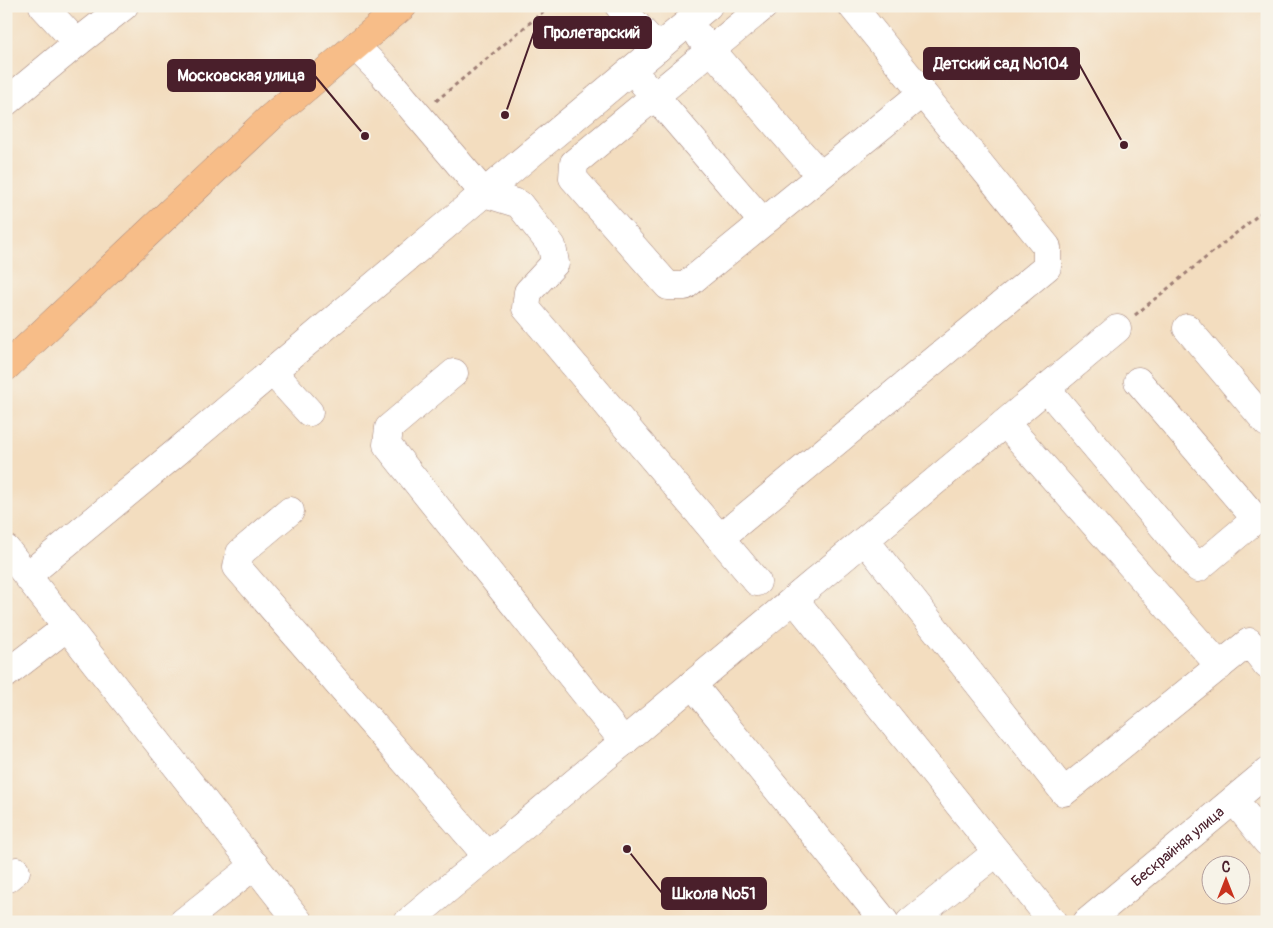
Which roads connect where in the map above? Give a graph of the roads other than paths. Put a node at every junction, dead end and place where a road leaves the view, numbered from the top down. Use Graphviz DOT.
graph roads {
  1 [pos="43,6"];
  2 [pos="124,6"];
  3 [pos="403,6"];
  4 [pos="619,6"];
  5 [pos="708,6"];
  6 [pos="764,6"];
  7 [pos="854,7"];
  8 [pos="687,24"];
  9 [pos="76,43"];
  10 [pos="356,46"];
  11 [pos="658,48"];
  12 [pos="711,50"];
  13 [pos="631,71"];
  14 [pos="922,93"];
  15 [pos="655,96"];
  16 [pos="6,102"];
  17 [pos="820,175"];
  18 [pos="484,193"];
  19 [pos="763,222"];
  20 [pos="1187,328"];
  21 [pos="1117,329"];
  22 [pos="6,367"];
  23 [pos="272,371"];
  24 [pos="454,373"];
  25 [pos="1138,381"];
  26 [pos="1046,388"];
  27 [pos="309,412"];
  28 [pos="1005,423"];
  29 [pos="1267,423"];
  30 [pos="290,511"];
  31 [pos="1261,515"];
  32 [pos="720,538"];
  33 [pos="865,540"];
  34 [pos="6,549"];
  35 [pos="28,575"];
  36 [pos="757,582"];
  37 [pos="794,599"];
  38 [pos="67,627"];
  39 [pos="1267,665"];
  40 [pos="1220,666"];
  41 [pos="6,674"];
  42 [pos="692,684"];
  43 [pos="624,742"];
  44 [pos="1267,772"];
  45 [pos="1234,800"];
  46 [pos="1267,842"];
  47 [pos="996,852"];
  48 [pos="487,856"];
  49 [pos="254,865"];
  50 [pos="183,922"];
  51 [pos="299,922"];
  52 [pos="408,922"];
  53 [pos="885,922"];
  54 [pos="910,922"];
  55 [pos="1053,922"];
  56 [pos="1087,922"];
  1 -- 9 [label="street"];
  2 -- 9 [label="street"];
  3 -- 10 [label="main road"];
  4 -- 11 [label="street"];
  5 -- 8 [label="street"];
  6 -- 12 [label="street"];
  7 -- 14 [label="street"];
  8 -- 11 [label="street"];
  8 -- 12 [label="street"];
  9 -- 16 [label="street"];
  10 -- 18 [label="street"];
  10 -- 22 [label="main road"];
  11 -- 13 [label="street"];
  12 -- 15 [label="street"];
  12 -- 17 [label="street"];
  13 -- 15 [label="street"];
  13 -- 18 [label="street"];
  14 -- 17 [label="street"];
  14 -- 32 [label="street"];
  15 -- 19 [label="street"];
  15 -- 19 [label="street"];
  17 -- 19 [label="street"];
  18 -- 23 [label="street"];
  18 -- 32 [label="street"];
  20 -- 29 [label="street"];
  21 -- 26 [label="street"];
  23 -- 27 [label="street"];
  23 -- 35 [label="street"];
  24 -- 43 [label="street"];
  25 -- 31 [label="street"];
  26 -- 28 [label="street"];
  26 -- 31 [label="street"];
  28 -- 33 [label="street"];
  28 -- 40 [label="street"];
  30 -- 48 [label="street"];
  32 -- 36 [label="street"];
  33 -- 37 [label="street"];
  33 -- 40 [label="street"];
  34 -- 35 [label="street"];
  35 -- 38 [label="street"];
  37 -- 42 [label="street"];
  37 -- 47 [label="street"];
  38 -- 41 [label="street"];
  38 -- 49 [label="street"];
  39 -- 40 [label="street"];
  42 -- 43 [label="street"];
  42 -- 53 [label="street"];
  43 -- 48 [label="street"];
  44 -- 45 [label="street, Бескрайняя улица"];
  45 -- 46 [label="street"];
  45 -- 56 [label="street, Бескрайняя улица"];
  47 -- 54 [label="street"];
  47 -- 55 [label="street"];
  48 -- 52 [label="street"];
  49 -- 50 [label="street"];
  49 -- 51 [label="street"];
}
